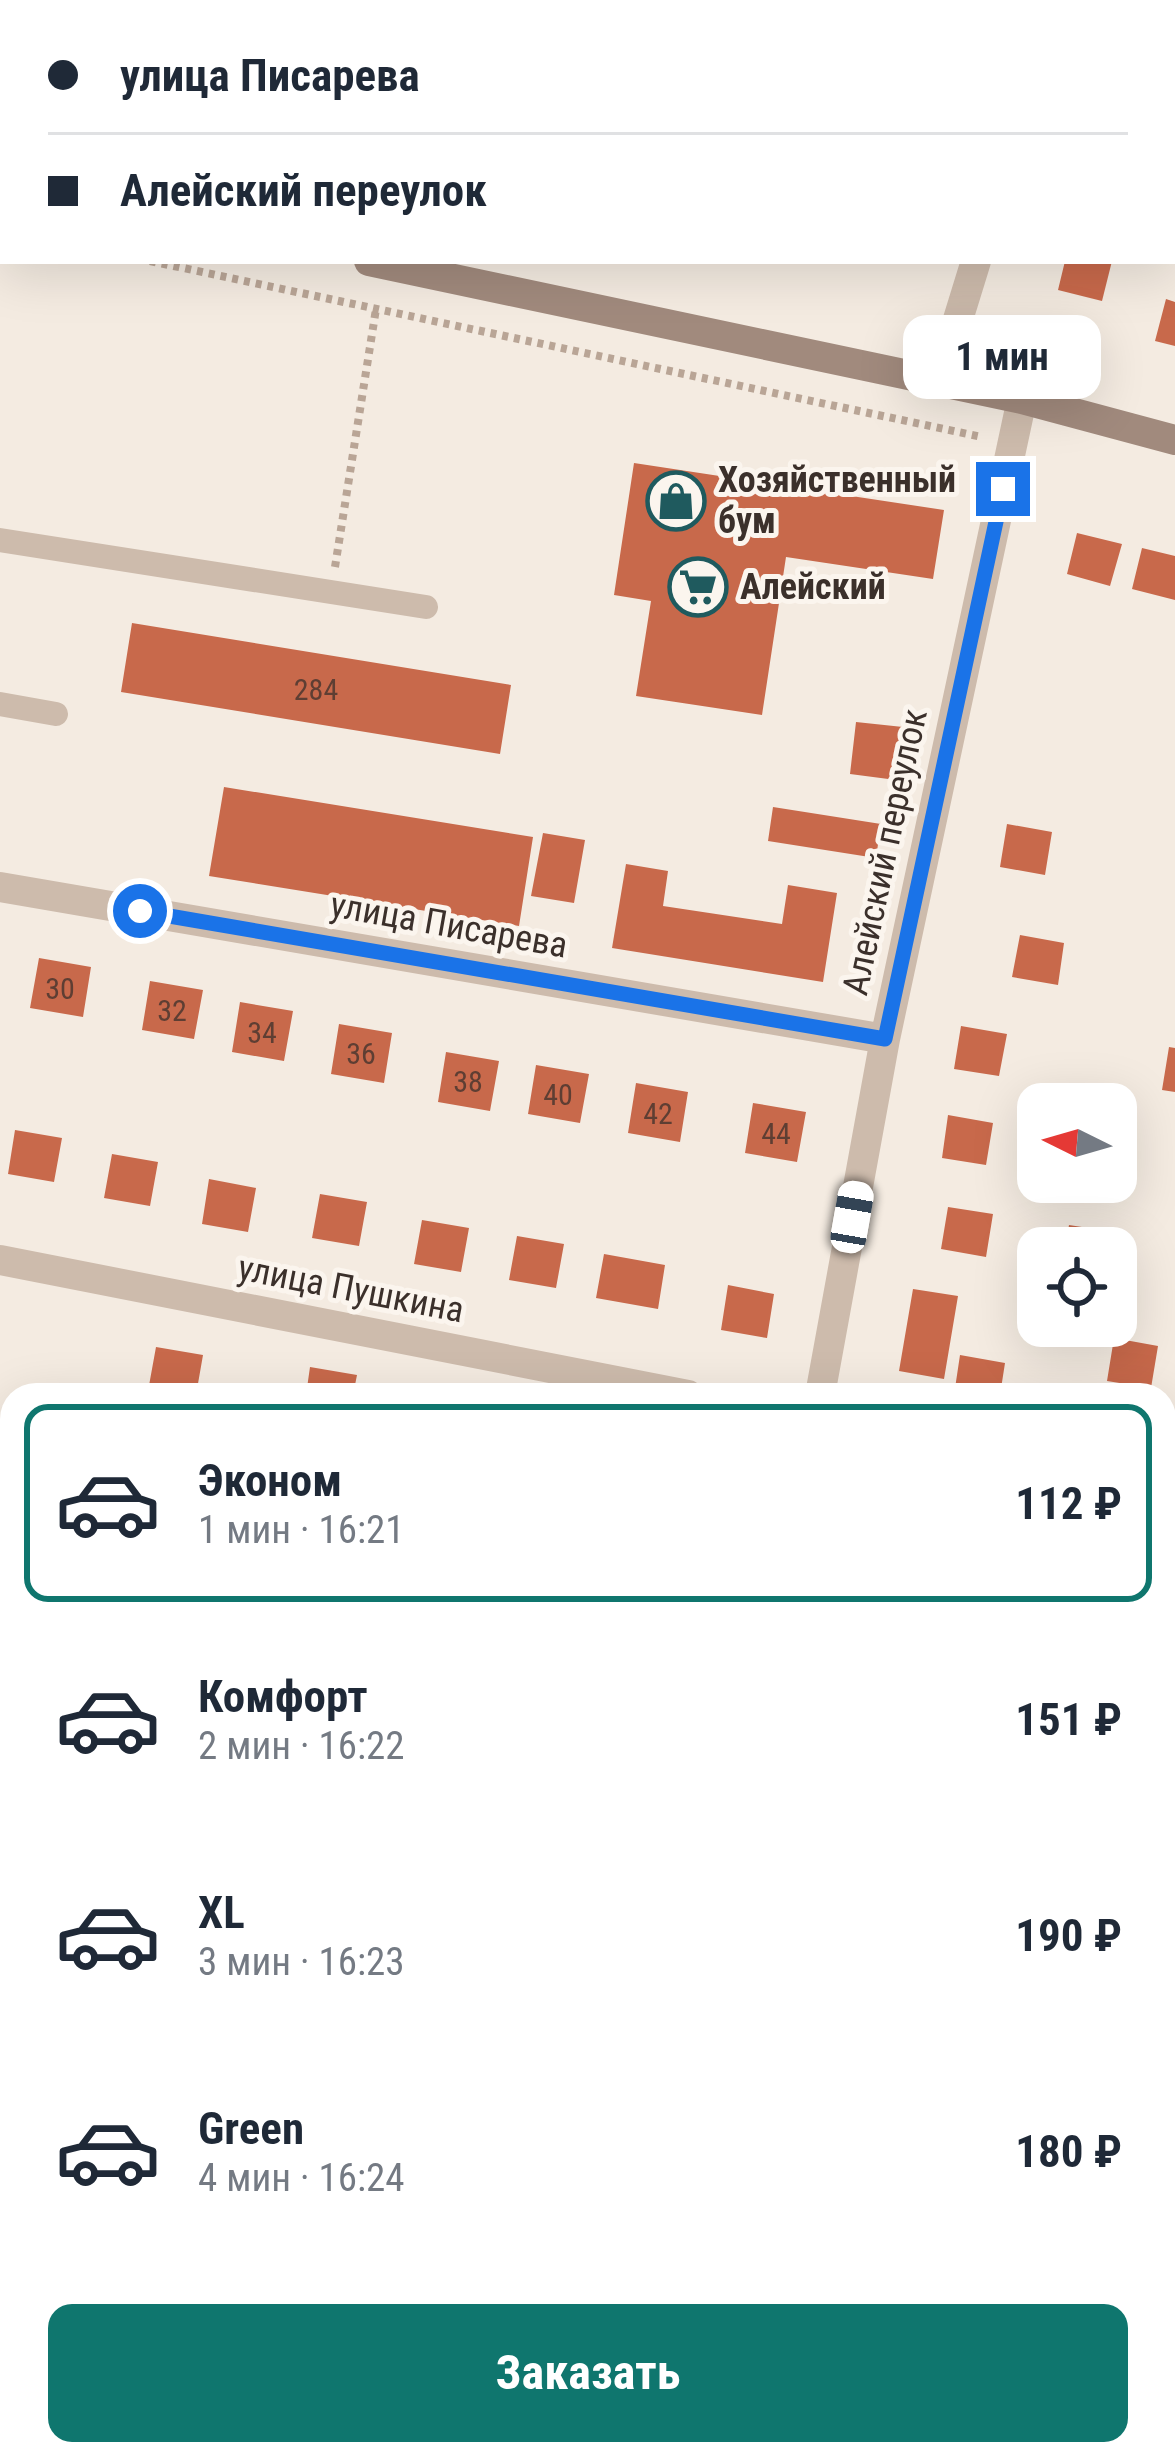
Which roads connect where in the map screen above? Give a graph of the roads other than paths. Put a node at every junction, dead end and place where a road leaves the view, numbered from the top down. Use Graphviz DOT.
graph roads {
  1 [pos="383,264"];
  2 [pos="975,264"];
  3 [pos="939,381"];
  4 [pos="1022,399"];
  5 [pos="1175,440"];
  6 [pos="0,540"];
  7 [pos="426,607"];
  8 [pos="0,704"];
  9 [pos="56,714"];
  10 [pos="0,887"];
  11 [pos="885,1039"];
  12 [pos="0,1260"];
  13 [pos="627,1383"];
  14 [pos="822,1383"];
  1 -- 3 [label="main road"];
  2 -- 3 [label="street"];
  3 -- 4 [label="main road"];
  4 -- 5 [label="main road"];
  4 -- 11 [label="street, Алейский переулок"];
  6 -- 7 [label="lane"];
  8 -- 9 [label="lane"];
  10 -- 11 [label="street, улица Писарева"];
  11 -- 14 [label="street, Алейский переулок"];
  12 -- 13 [label="street, улица Пушкина"];
}
